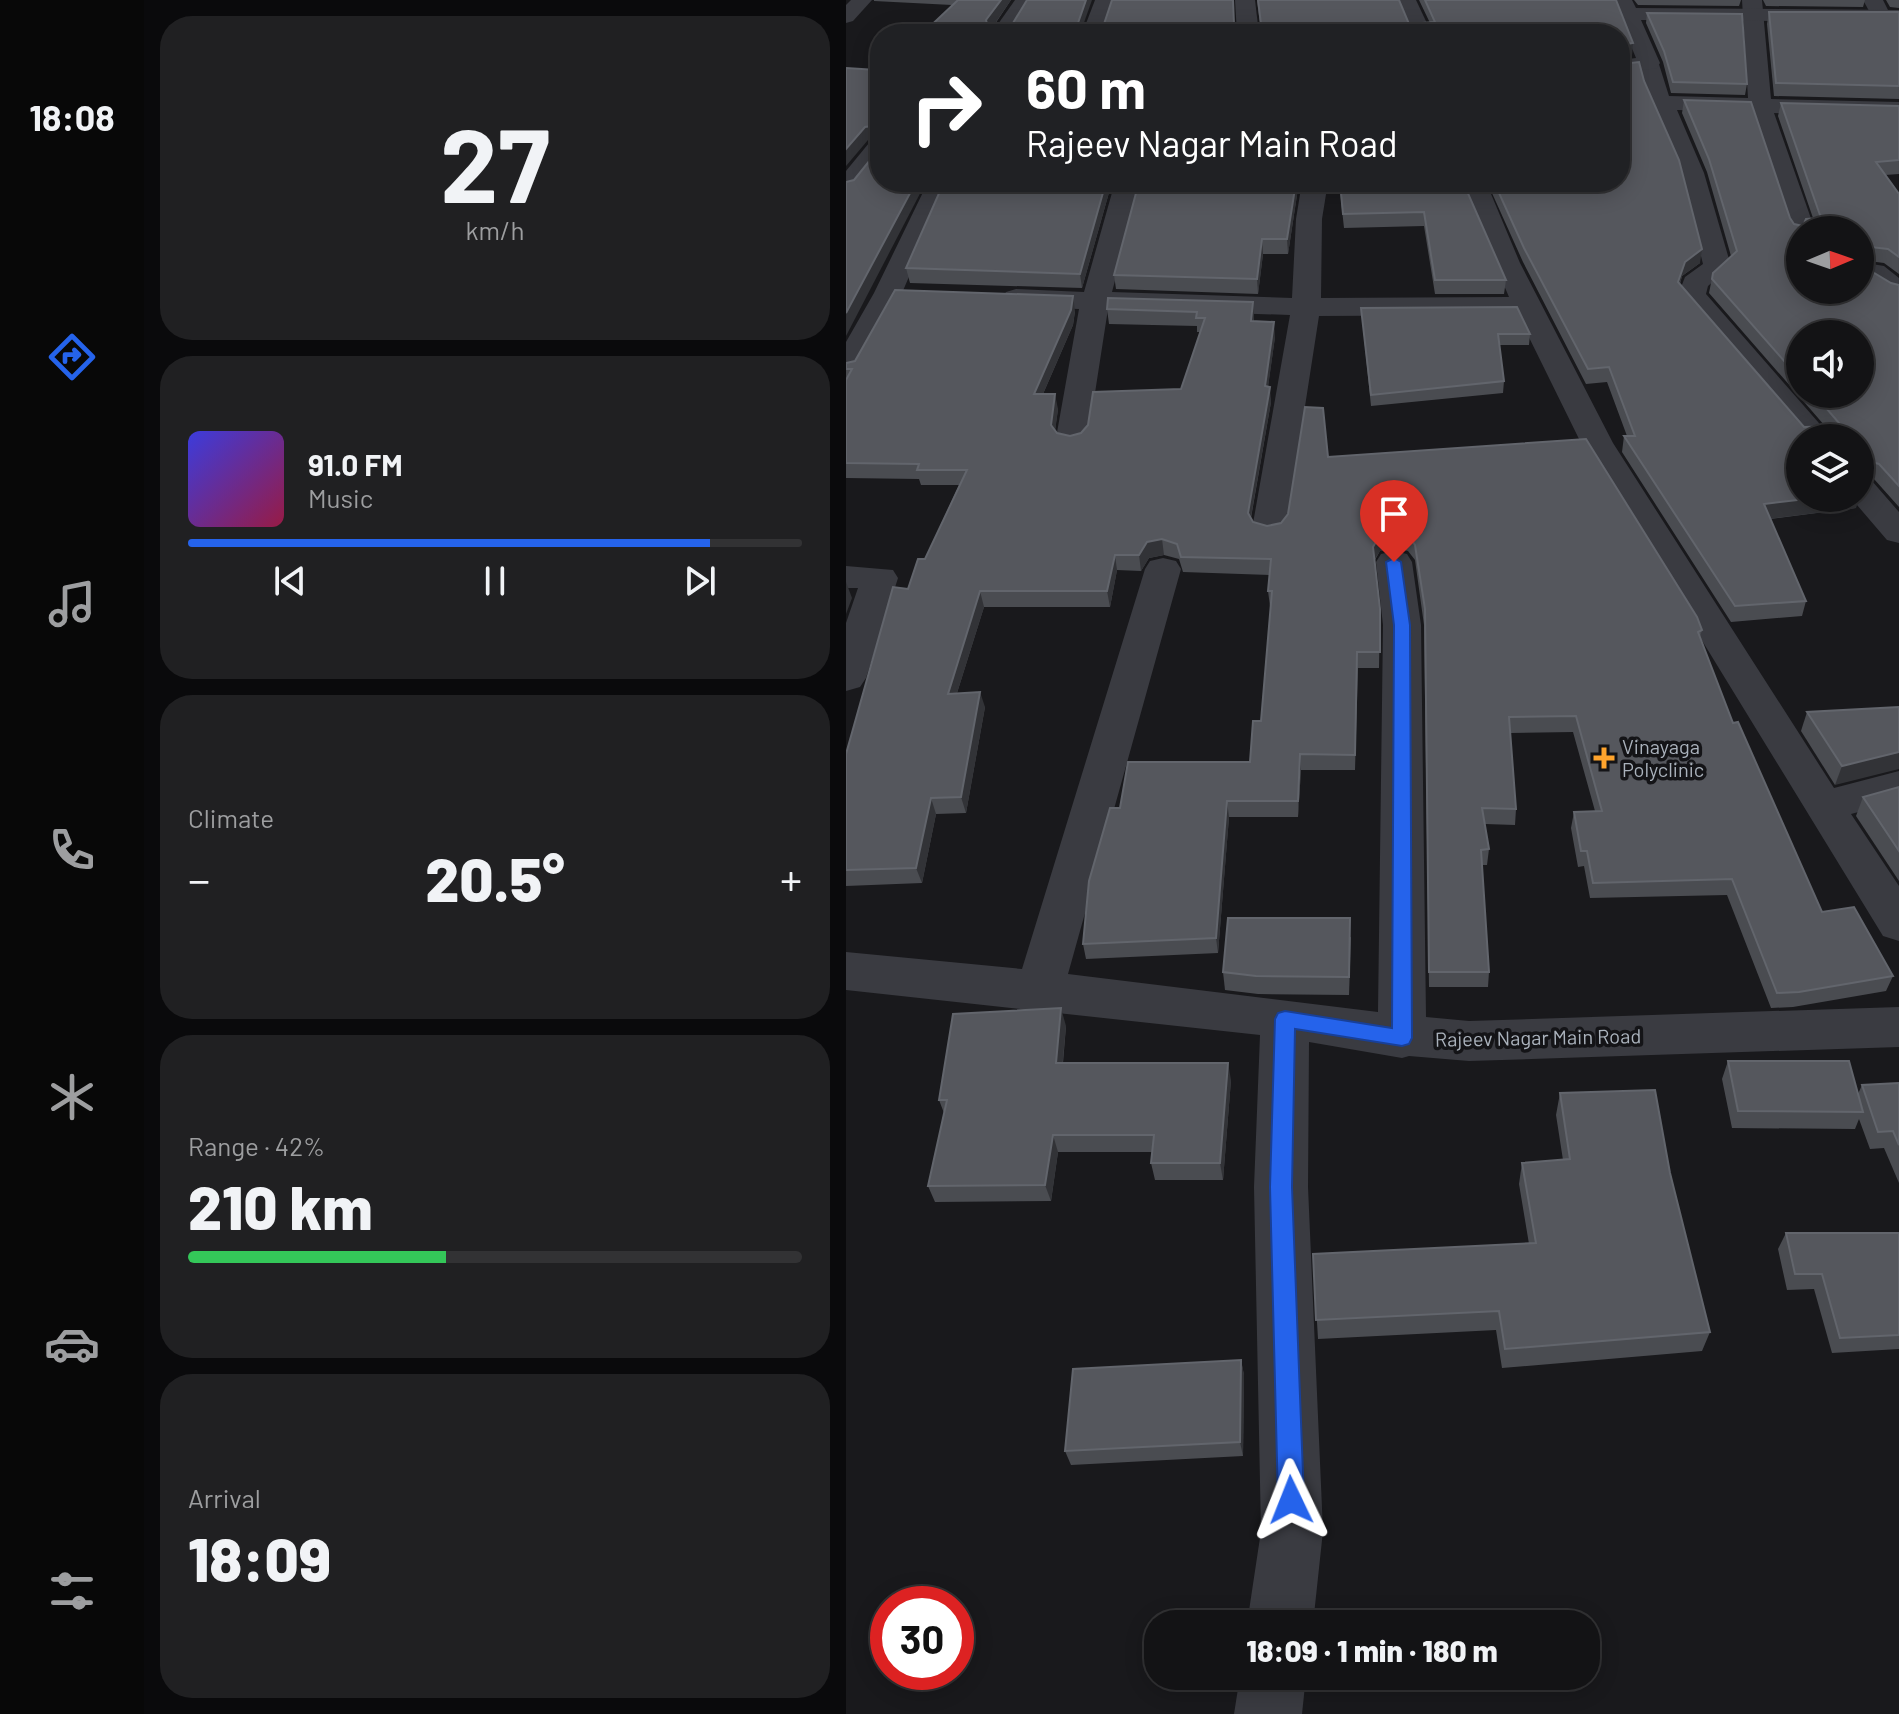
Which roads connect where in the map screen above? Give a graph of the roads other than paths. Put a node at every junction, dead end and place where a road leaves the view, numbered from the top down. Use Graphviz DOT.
graph roads {
  1 [pos="862,0"];
  2 [pos="1025,0"];
  3 [pos="1105,0"];
  4 [pos="1245,0"];
  5 [pos="1406,0"];
  6 [pos="1625,7"];
  7 [pos="1754,7"];
  8 [pos="1884,11"];
  9 [pos="846,17"];
  10 [pos="1009,24"];
  11 [pos="1097,24"];
  12 [pos="1247,24"];
  13 [pos="1417,24"];
  14 [pos="1649,63"];
  15 [pos="1630,66"];
  16 [pos="1662,103"];
  17 [pos="1760,105"];
  18 [pos="1899,109"];
  19 [pos="870,158"];
  20 [pos="846,187"];
  21 [pos="933,192"];
  22 [pos="1125,192"];
  23 [pos="1313,192"];
  24 [pos="1477,192"];
  25 [pos="1797,216"];
  26 [pos="1874,272"];
  27 [pos="1899,291"];
  28 [pos="888,293"];
  29 [pos="920,294"];
  30 [pos="983,297"];
  31 [pos="1095,301"];
  32 [pos="1529,306"];
  33 [pos="1306,307"];
  34 [pos="856,332"];
  35 [pos="846,368"];
  36 [pos="1804,424"];
  37 [pos="1072,438"];
  38 [pos="1874,504"];
  39 [pos="1269,529"];
  40 [pos="1899,533"];
  41 [pos="1394,562"];
  42 [pos="1163,569"];
  43 [pos="846,577"];
  44 [pos="846,678"];
  45 [pos="1899,786"];
  46 [pos="1824,806"];
  47 [pos="1899,923"];
  48 [pos="846,971"];
  49 [pos="1040,989"];
  50 [pos="1285,1019"];
  51 [pos="1899,1027"];
  52 [pos="1402,1038"];
  53 [pos="1282,1610"];
  54 [pos="1271,1690"];
  55 [pos="1268,1714"];
  1 -- 9 [label="street"];
  2 -- 10 [label="street"];
  3 -- 11 [label="street"];
  4 -- 12 [label="street"];
  5 -- 13 [label="street"];
  6 -- 7 [label="street"];
  6 -- 14 [label="street"];
  7 -- 8 [label="street"];
  7 -- 17 [label="street"];
  14 -- 15 [label="street"];
  14 -- 16 [label="street"];
  16 -- 17 [label="street"];
  16 -- 36 [label="street"];
  17 -- 18 [label="street"];
  17 -- 25 [label="street"];
  19 -- 20 [label="street"];
  21 -- 28 [label="street"];
  22 -- 31 [label="street"];
  23 -- 33 [label="street"];
  24 -- 32 [label="street"];
  26 -- 27 [label="street"];
  28 -- 29 [label="street"];
  28 -- 34 [label="street"];
  30 -- 31 [label="street"];
  31 -- 33 [label="street"];
  31 -- 37 [label="street"];
  32 -- 33 [label="street"];
  32 -- 46 [label="street"];
  33 -- 39 [label="street"];
  34 -- 35 [label="street"];
  38 -- 40 [label="street"];
  41 -- 52 [label="street"];
  42 -- 49 [label="street"];
  43 -- 44 [label="street"];
  45 -- 46 [label="street"];
  46 -- 47 [label="street"];
  48 -- 49 [label="street, Rajeev Nagar Main Road"];
  49 -- 50 [label="street, Rajeev Nagar Main Road"];
  50 -- 52 [label="street, Rajeev Nagar Main Road"];
  50 -- 53 [label="street"];
  51 -- 52 [label="street, Rajeev Nagar Main Road"];
  54 -- 55 [label="street"];
}
